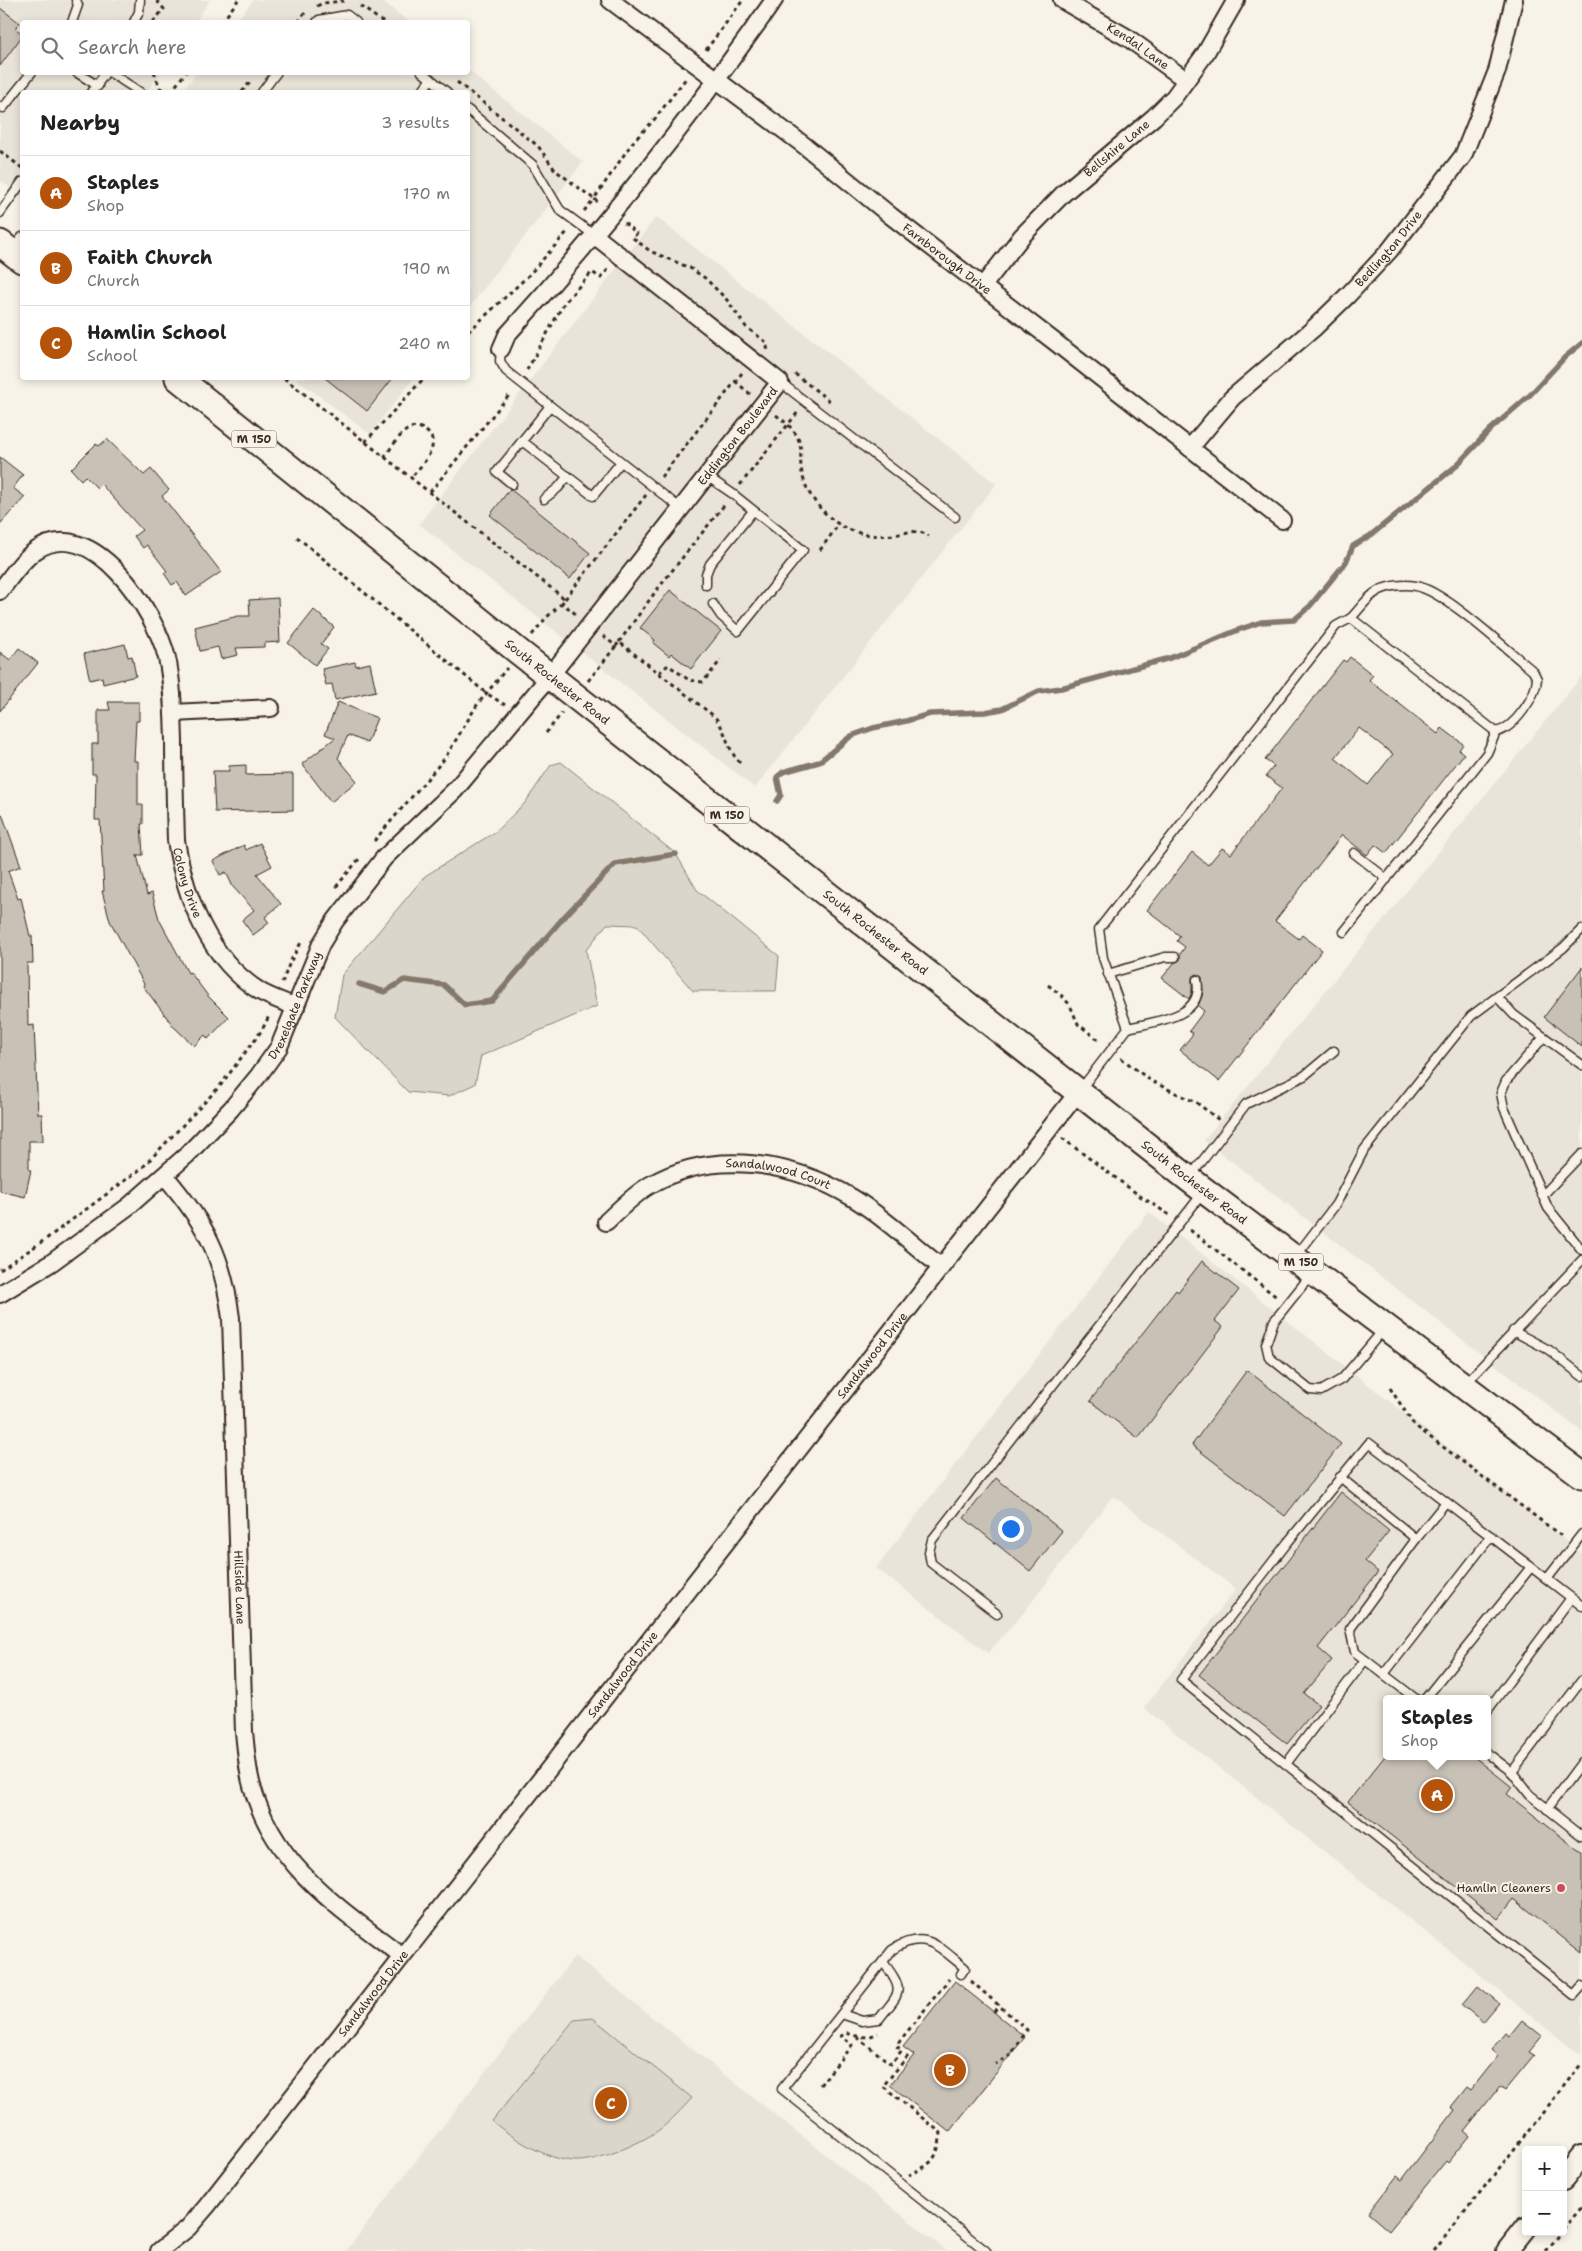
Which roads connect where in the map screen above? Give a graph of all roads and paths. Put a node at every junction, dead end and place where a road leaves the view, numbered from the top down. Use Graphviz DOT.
graph roads {
  1 [pos="76,0"];
  2 [pos="140,0"];
  3 [pos="156,0"];
  4 [pos="238,0"];
  5 [pos="610,0"];
  6 [pos="743,0"];
  7 [pos="774,0"];
  8 [pos="1062,0"];
  9 [pos="1236,0"];
  10 [pos="1514,0"];
  11 [pos="73,20"];
  12 [pos="135,20"];
  13 [pos="155,20"];
  14 [pos="223,20"];
  15 [pos="319,20"];
  16 [pos="353,20"];
  17 [pos="697,63"];
  18 [pos="30,75"];
  19 [pos="80,75"];
  20 [pos="106,75"];
  21 [pos="113,75"];
  22 [pos="155,75"];
  23 [pos="184,75"];
  24 [pos="275,75"];
  25 [pos="426,75"];
  26 [pos="718,78"];
  27 [pos="431,79"];
  28 [pos="1186,80"];
  29 [pos="98,89"];
  30 [pos="137,90"];
  31 [pos="163,90"];
  32 [pos="172,90"];
  33 [pos="264,90"];
  34 [pos="423,90"];
  35 [pos="445,90"];
  36 [pos="0,106"];
  37 [pos="470,112"];
  38 [pos="0,151"];
  39 [pos="20,166"];
  40 [pos="20,185"];
  41 [pos="594,199"];
  42 [pos="601,204"];
  43 [pos="586,208"];
  44 [pos="0,213"];
  45 [pos="623,222"];
  46 [pos="567,232"];
  47 [pos="594,235"];
  48 [pos="633,238"];
  49 [pos="627,246"];
  50 [pos="611,265"];
  51 [pos="982,287"];
  52 [pos="470,330"];
  53 [pos="501,349"];
  54 [pos="769,353"];
  55 [pos="745,370"];
  56 [pos="526,371"];
  57 [pos="786,377"];
  58 [pos="180,380"];
  59 [pos="287,380"];
  60 [pos="422,380"];
  61 [pos="735,381"];
  62 [pos="511,393"];
  63 [pos="749,393"];
  64 [pos="550,406"];
  65 [pos="839,408"];
  66 [pos="798,412"];
  67 [pos="776,415"];
  68 [pos="788,424"];
  69 [pos="522,441"];
  70 [pos="365,442"];
  71 [pos="1190,448"];
  72 [pos="384,457"];
  73 [pos="621,462"];
  74 [pos="705,475"];
  75 [pos="568,476"];
  76 [pos="661,477"];
  77 [pos="411,478"];
  78 [pos="512,484"];
  79 [pos="740,485"];
  80 [pos="430,492"];
  81 [pos="645,497"];
  82 [pos="544,499"];
  83 [pos="725,504"];
  84 [pos="680,508"];
  85 [pos="753,511"];
  86 [pos="955,517"];
  87 [pos="1282,520"];
  88 [pos="839,524"];
  89 [pos="930,536"];
  90 [pos="297,537"];
  91 [pos="820,550"];
  92 [pos="706,585"];
  93 [pos="0,591"];
  94 [pos="564,601"];
  95 [pos="713,604"];
  96 [pos="576,614"];
  97 [pos="1351,618"];
  98 [pos="538,629"];
  99 [pos="607,639"];
  100 [pos="620,642"];
  101 [pos="616,646"];
  102 [pos="722,660"];
  103 [pos="604,661"];
  104 [pos="659,673"];
  105 [pos="550,676"];
  106 [pos="495,699"];
  107 [pos="270,708"];
  108 [pos="173,713"];
  109 [pos="556,721"];
  110 [pos="1496,732"];
  111 [pos="546,733"];
  112 [pos="741,764"];
  113 [pos="1354,853"];
  114 [pos="1387,879"];
  115 [pos="1582,929"];
  116 [pos="1344,932"];
  117 [pos="1175,957"];
  118 [pos="1108,974"];
  119 [pos="1197,980"];
  120 [pos="1048,985"];
  121 [pos="1497,997"];
  122 [pos="296,1007"];
  123 [pos="1128,1028"];
  124 [pos="262,1030"];
  125 [pos="1091,1034"];
  126 [pos="1544,1037"];
  127 [pos="1334,1051"];
  128 [pos="1582,1065"];
  129 [pos="1131,1066"];
  130 [pos="1079,1091"];
  131 [pos="1228,1128"];
  132 [pos="1061,1137"];
  133 [pos="1582,1154"];
  134 [pos="165,1176"];
  135 [pos="1197,1185"];
  136 [pos="1543,1195"];
  137 [pos="1170,1214"];
  138 [pos="606,1222"];
  139 [pos="1194,1232"];
  140 [pos="1582,1250"];
  141 [pos="1582,1260"];
  142 [pos="1304,1265"];
  143 [pos="940,1267"];
  144 [pos="0,1270"];
  145 [pos="0,1294"];
  146 [pos="1275,1296"];
  147 [pos="1386,1327"];
  148 [pos="1513,1331"];
  149 [pos="1582,1376"];
  150 [pos="1464,1385"];
  151 [pos="1390,1388"];
  152 [pos="1582,1474"];
  153 [pos="1340,1477"];
  154 [pos="1446,1502"];
  155 [pos="1582,1534"];
  156 [pos="1491,1536"];
  157 [pos="1564,1538"];
  158 [pos="1416,1539"];
  159 [pos="1531,1567"];
  160 [pos="1547,1579"];
  161 [pos="1571,1598"];
  162 [pos="1581,1604"];
  163 [pos="997,1614"];
  164 [pos="1365,1660"];
  165 [pos="1384,1674"];
  166 [pos="1582,1680"];
  167 [pos="1411,1695"];
  168 [pos="1428,1695"];
  169 [pos="1491,1706"];
  170 [pos="1491,1756"];
  171 [pos="1582,1762"];
  172 [pos="1286,1764"];
  173 [pos="1512,1772"];
  174 [pos="1547,1809"];
  175 [pos="1582,1836"];
  176 [pos="401,1955"];
  177 [pos="883,1962"];
  178 [pos="961,1974"];
  179 [pos="950,1978"];
  180 [pos="1582,1986"];
  181 [pos="999,2004"];
  182 [pos="994,2012"];
  183 [pos="842,2014"];
  184 [pos="856,2036"];
  185 [pos="908,2056"];
  186 [pos="1582,2063"];
  187 [pos="996,2064"];
  188 [pos="1582,2156"];
  189 [pos="1567,2175"];
  190 [pos="897,2181"];
  191 [pos="1582,2207"];
  192 [pos="1567,2224"];
  193 [pos="1522,2232"];
  194 [pos="1557,2236"];
  195 [pos="159,2251"];
  196 [pos="986,2251"];
  197 [pos="1434,2251"];
  198 [pos="1507,2251"];
  199 [pos="1545,2251"];
  1 -- 11 [label="lane"];
  2 -- 12 [label="lane"];
  3 -- 13 [label="path"];
  4 -- 14 [label="path"];
  5 -- 17 [label="street, Farnborough Drive"];
  6 -- 17 [label="path"];
  7 -- 26 [label="street"];
  8 -- 28 [label="street, Kendal Lane"];
  9 -- 28 [label="street, Bellshire Lane"];
  10 -- 71 [label="street, Bedlington Drive"];
  15 -- 16 [label="lane"];
  17 -- 26 [label="street, Farnborough Drive"];
  17 -- 41 [label="path"];
  18 -- 36 [label="lane"];
  19 -- 29 [label="lane"];
  20 -- 29 [label="lane"];
  21 -- 30 [label="lane"];
  22 -- 31 [label="path"];
  23 -- 32 [label="path"];
  24 -- 33 [label="lane"];
  25 -- 27 [label="lane"];
  26 -- 47 [label="street"];
  26 -- 51 [label="street, Farnborough Drive"];
  27 -- 34 [label="lane"];
  27 -- 35 [label="lane"];
  28 -- 51 [label="street, Bellshire Lane"];
  37 -- 47 [label="lane"];
  38 -- 39 [label="path"];
  40 -- 44 [label="lane"];
  41 -- 42 [label="path"];
  41 -- 43 [label="path"];
  45 -- 48 [label="path"];
  46 -- 52 [label="path"];
  47 -- 53 [label="street"];
  47 -- 57 [label="street, Eddington Boulevard"];
  48 -- 49 [label="path"];
  48 -- 54 [label="path"];
  50 -- 56 [label="path"];
  51 -- 71 [label="street, Farnborough Drive"];
  53 -- 64 [label="lane"];
  55 -- 61 [label="path"];
  57 -- 65 [label="path"];
  57 -- 74 [label="street, Eddington Boulevard"];
  57 -- 86 [label="lane"];
  58 -- 105 [label="main road, South Rochester Road / M 150"];
  59 -- 70 [label="path"];
  60 -- 70 [label="path"];
  61 -- 63 [label="path"];
  61 -- 76 [label="path"];
  62 -- 80 [label="path"];
  64 -- 69 [label="lane"];
  64 -- 73 [label="lane"];
  66 -- 68 [label="path"];
  67 -- 68 [label="path"];
  68 -- 79 [label="path"];
  68 -- 88 [label="path"];
  69 -- 75 [label="lane"];
  69 -- 78 [label="lane"];
  70 -- 72 [label="path"];
  71 -- 87 [label="street, Farnborough Drive"];
  72 -- 77 [label="path"];
  72 -- 77 [label="path"];
  73 -- 75 [label="lane"];
  73 -- 84 [label="lane"];
  74 -- 84 [label="street, Eddington Boulevard"];
  74 -- 85 [label="lane"];
  75 -- 82 [label="lane"];
  77 -- 80 [label="path"];
  80 -- 94 [label="path"];
  81 -- 94 [label="path"];
  83 -- 100 [label="path"];
  84 -- 105 [label="street, Eddington Boulevard"];
  85 -- 92 [label="lane"];
  85 -- 95 [label="lane"];
  88 -- 89 [label="path"];
  88 -- 91 [label="path"];
  90 -- 106 [label="path"];
  93 -- 108 [label="street, Colony Drive"];
  94 -- 96 [label="path"];
  94 -- 98 [label="path"];
  97 -- 110 [label="lane"];
  97 -- 110 [label="lane"];
  97 -- 118 [label="lane"];
  99 -- 101 [label="path"];
  100 -- 101 [label="path"];
  100 -- 104 [label="path"];
  101 -- 103 [label="path"];
  102 -- 104 [label="path"];
  104 -- 112 [label="path"];
  105 -- 122 [label="street, Drexelgate Parkway"];
  105 -- 130 [label="main road, South Rochester Road / M 150"];
  107 -- 108 [label="street"];
  108 -- 122 [label="street, Colony Drive"];
  109 -- 111 [label="path"];
  110 -- 114 [label="lane"];
  113 -- 114 [label="lane"];
  114 -- 116 [label="lane"];
  115 -- 121 [label="lane"];
  117 -- 118 [label="lane"];
  118 -- 123 [label="lane"];
  119 -- 123 [label="lane"];
  120 -- 125 [label="path"];
  121 -- 126 [label="lane"];
  121 -- 142 [label="lane"];
  122 -- 134 [label="street, Drexelgate Parkway"];
  123 -- 130 [label="lane"];
  124 -- 144 [label="path"];
  126 -- 128 [label="lane"];
  126 -- 136 [label="lane"];
  127 -- 131 [label="lane"];
  129 -- 131 [label="path"];
  130 -- 135 [label="main road, South Rochester Road / M 150"];
  130 -- 143 [label="street, Sandalwood Drive"];
  131 -- 135 [label="lane"];
  132 -- 137 [label="path"];
  133 -- 136 [label="lane"];
  134 -- 145 [label="street, Drexelgate Parkway"];
  134 -- 176 [label="street, Hillside Lane"];
  135 -- 142 [label="main road, South Rochester Road / M 150"];
  135 -- 163 [label="lane"];
  136 -- 140 [label="lane"];
  138 -- 143 [label="street, Sandalwood Court"];
  139 -- 146 [label="path"];
  141 -- 148 [label="lane"];
  142 -- 147 [label="main road, South Rochester Road / M 150"];
  142 -- 147 [label="lane"];
  143 -- 176 [label="street, Sandalwood Drive"];
  147 -- 150 [label="main road, South Rochester Road / M 150"];
  148 -- 149 [label="lane"];
  148 -- 150 [label="lane"];
  150 -- 152 [label="main road, South Rochester Road / M 150"];
  151 -- 157 [label="path"];
  153 -- 154 [label="lane"];
  153 -- 158 [label="lane"];
  153 -- 172 [label="lane"];
  154 -- 156 [label="lane"];
  154 -- 158 [label="lane"];
  155 -- 160 [label="lane"];
  156 -- 159 [label="lane"];
  156 -- 165 [label="lane"];
  158 -- 164 [label="lane"];
  159 -- 160 [label="lane"];
  159 -- 168 [label="lane"];
  160 -- 161 [label="lane"];
  161 -- 162 [label="lane"];
  161 -- 169 [label="lane"];
  164 -- 165 [label="lane"];
  164 -- 172 [label="lane"];
  165 -- 167 [label="lane"];
  166 -- 173 [label="lane"];
  170 -- 173 [label="lane"];
  171 -- 174 [label="lane"];
  172 -- 180 [label="lane"];
  173 -- 174 [label="lane"];
  174 -- 175 [label="lane"];
  176 -- 195 [label="street, Sandalwood Drive"];
  177 -- 178 [label="lane"];
  177 -- 183 [label="lane"];
  177 -- 183 [label="lane"];
  178 -- 181 [label="path"];
  179 -- 184 [label="path"];
  181 -- 182 [label="path"];
  181 -- 187 [label="path"];
  183 -- 190 [label="lane"];
  185 -- 190 [label="path"];
  186 -- 197 [label="path"];
  188 -- 189 [label="street"];
  190 -- 196 [label="lane"];
  191 -- 192 [label="path"];
  193 -- 198 [label="street"];
  194 -- 199 [label="path"];
}
